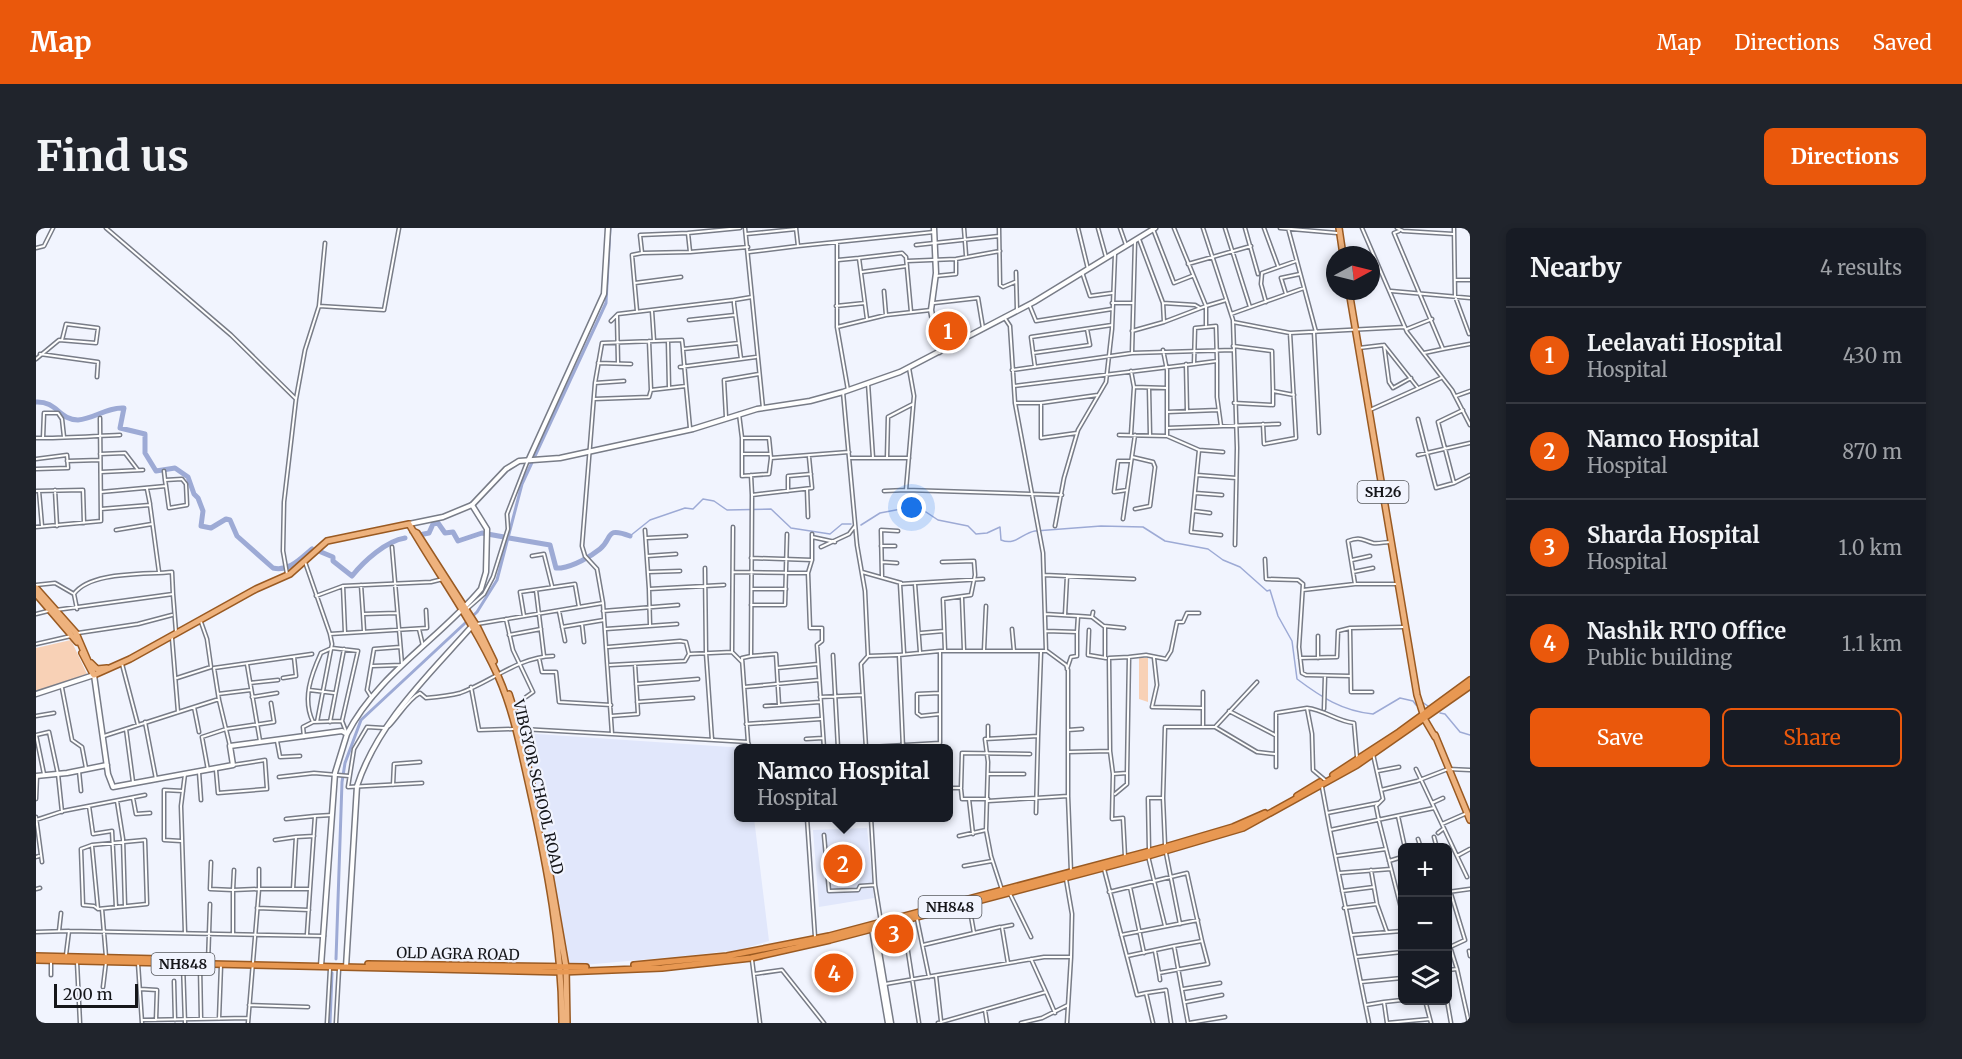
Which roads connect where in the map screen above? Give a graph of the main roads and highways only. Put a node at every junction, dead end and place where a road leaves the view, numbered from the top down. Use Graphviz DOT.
graph roads {
  1 [pos="1340,231"];
  2 [pos="1342,246"];
  3 [pos="1351,300"];
  4 [pos="36,586"];
  5 [pos="250,592"];
  6 [pos="36,594"];
  7 [pos="54,610"];
  8 [pos="174,632"];
  9 [pos="75,634"];
  10 [pos="90,662"];
  11 [pos="107,668"];
  12 [pos="94,675"];
  13 [pos="1470,680"];
  14 [pos="1470,686"];
  15 [pos="1425,716"];
  16 [pos="1372,753"];
  17 [pos="1323,783"];
  18 [pos="1469,817"];
  19 [pos="1149,853"];
  20 [pos="1103,866"];
  21 [pos="1005,891"];
  22 [pos="902,918"];
  23 [pos="873,927"];
  24 [pos="36,958"];
  25 [pos="77,959"];
  26 [pos="106,960"];
  27 [pos="208,961"];
  28 [pos="254,962"];
  29 [pos="564,970"];
  30 [pos="565,1023"];
  1 -- 2 [label="main road"];
  3 -- 15 [label="main road, SH26"];
  4 -- 7 [label="main road"];
  5 -- 8 [label="main road"];
  5 -- 8 [label="main road"];
  5 -- 29 [label="main road, VIBGYOR SCHOOL ROAD"];
  6 -- 7 [label="main road"];
  7 -- 9 [label="main road"];
  8 -- 11 [label="main road"];
  8 -- 12 [label="main road"];
  9 -- 10 [label="main road"];
  9 -- 12 [label="main road"];
  10 -- 11 [label="main road"];
  10 -- 12 [label="main road"];
  11 -- 12 [label="main road"];
  13 -- 15 [label="highway, NH848"];
  14 -- 15 [label="highway, NH848"];
  15 -- 16 [label="highway, NH848"];
  15 -- 18 [label="main road, SH26"];
  16 -- 17 [label="highway, NH848"];
  16 -- 17 [label="highway, NH848"];
  17 -- 19 [label="highway, NH848"];
  19 -- 20 [label="highway, NH848"];
  19 -- 20 [label="highway, NH848"];
  20 -- 21 [label="highway, NH848"];
  21 -- 22 [label="highway, NH848"];
  21 -- 22 [label="highway, NH848"];
  22 -- 23 [label="highway, NH848"];
  23 -- 29 [label="highway, NH848"];
  23 -- 29 [label="highway, NH848"];
  24 -- 25 [label="highway, NH848"];
  24 -- 25 [label="highway, NH848"];
  25 -- 26 [label="highway, NH848"];
  26 -- 27 [label="highway, NH848"];
  26 -- 27 [label="highway, NH848"];
  27 -- 28 [label="highway, NH848"];
  27 -- 28 [label="highway, NH848"];
  28 -- 29 [label="highway, NH848"];
  29 -- 30 [label="main road, VIBGYOR SCHOOL ROAD"];
}
